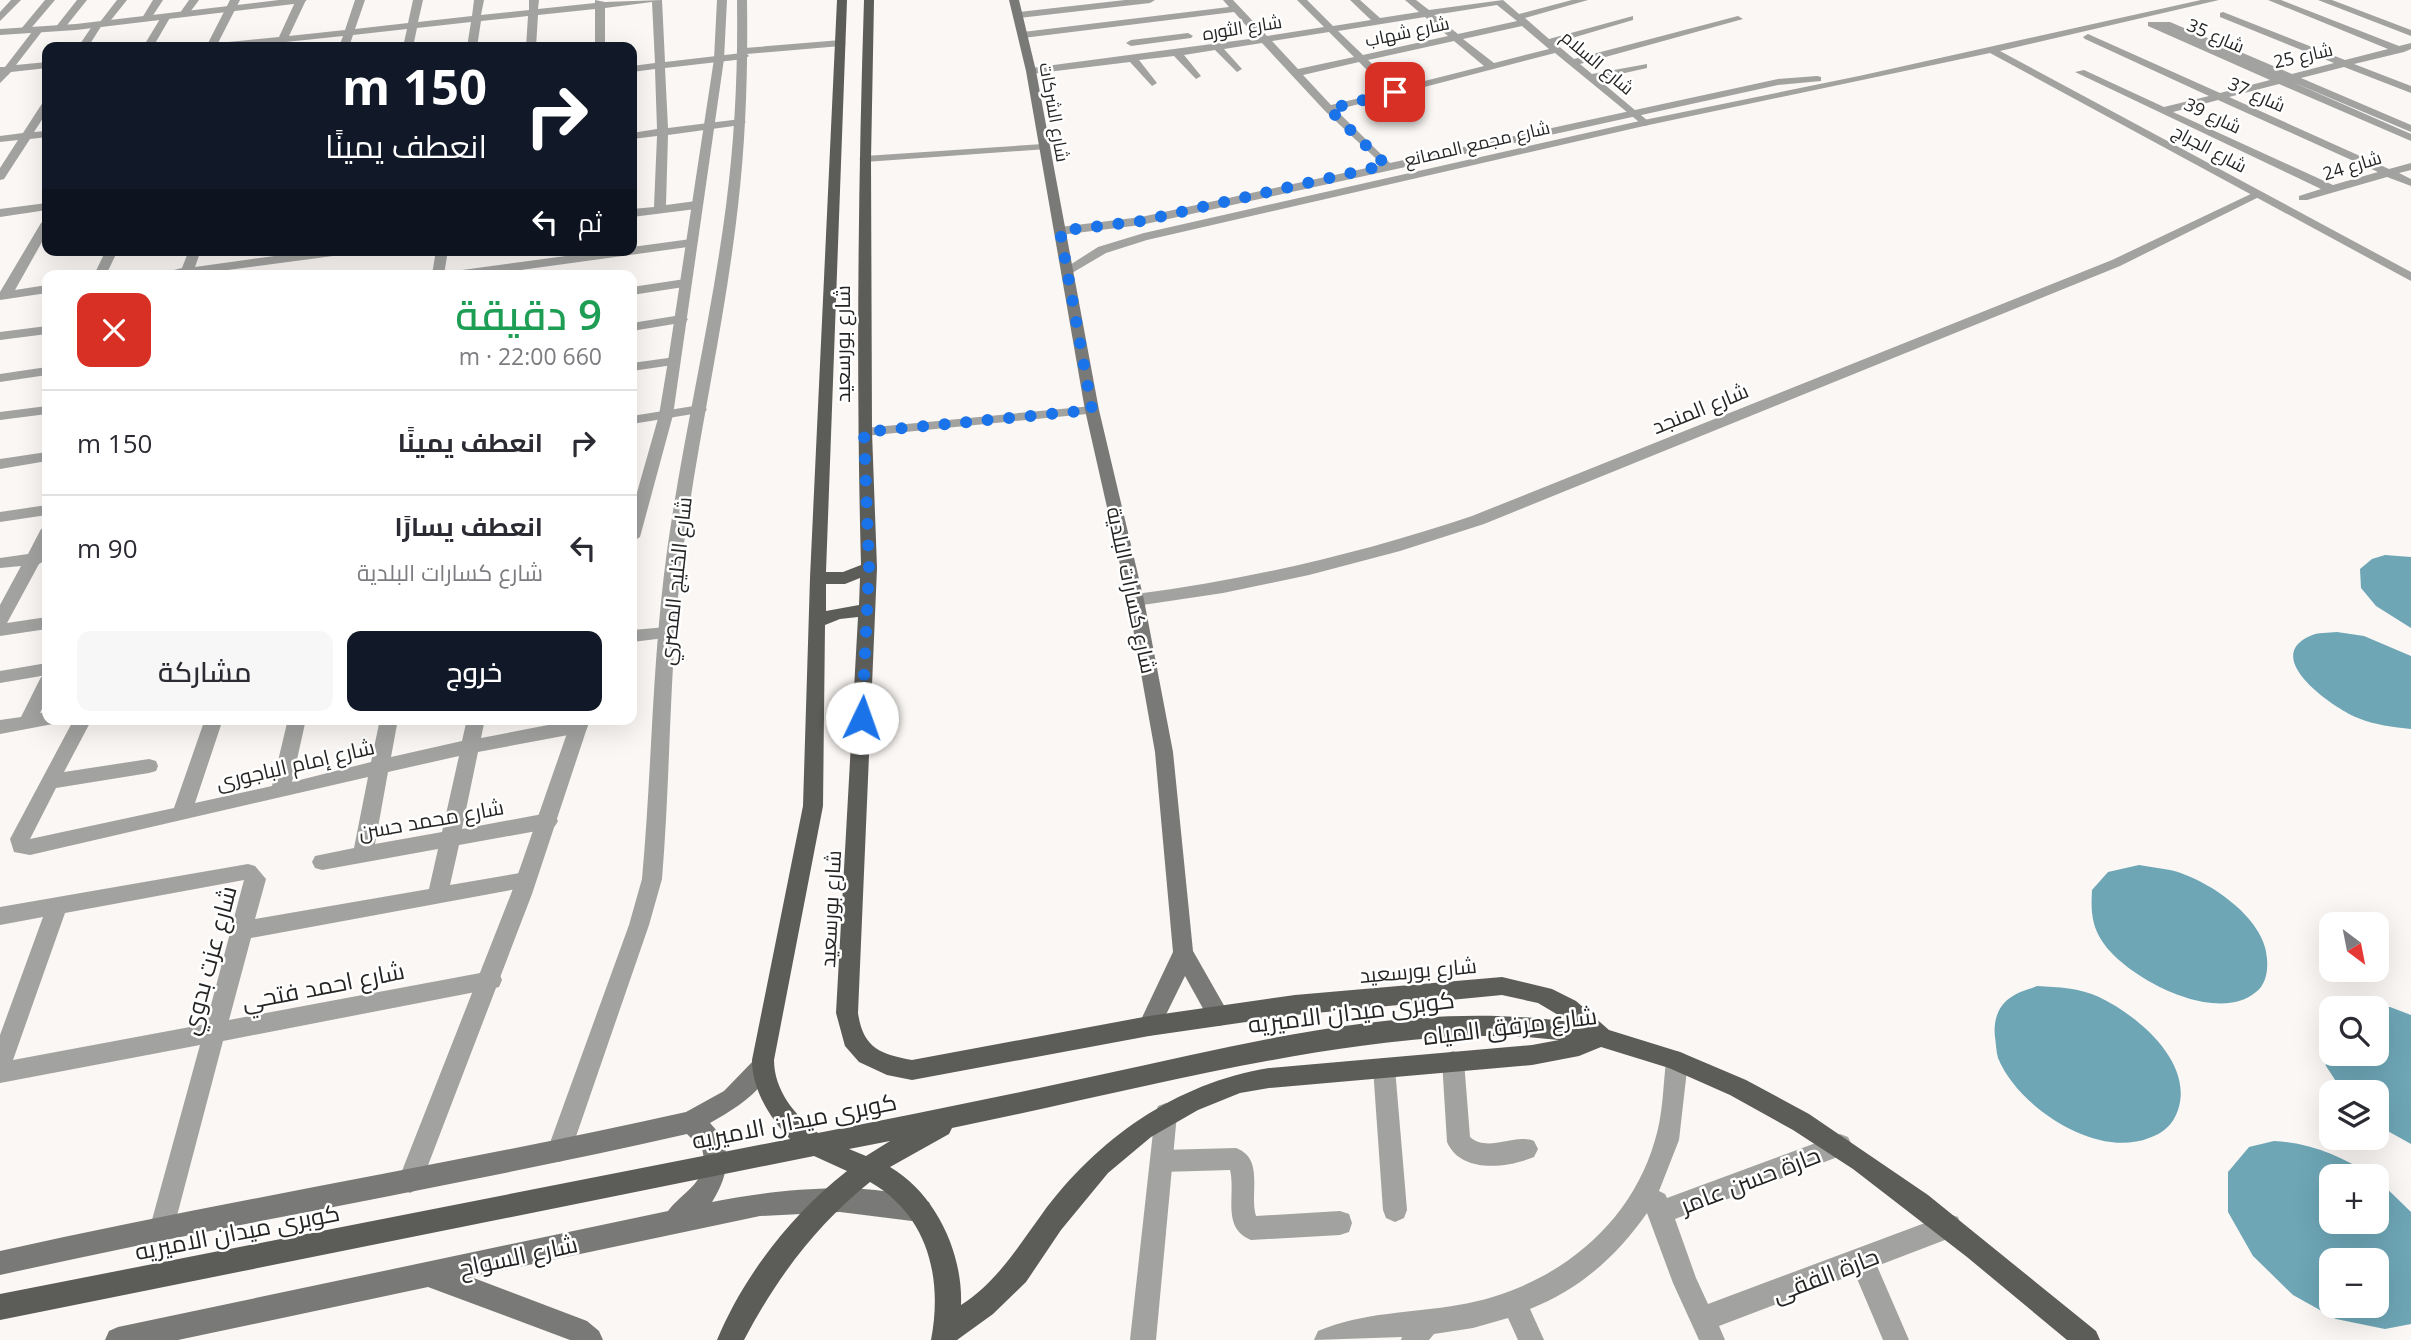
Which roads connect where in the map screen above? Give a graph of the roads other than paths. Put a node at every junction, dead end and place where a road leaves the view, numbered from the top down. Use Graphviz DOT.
graph roads {
  1 [pos="16,0"];
  2 [pos="50,0"];
  3 [pos="82,0"];
  4 [pos="122,0"];
  5 [pos="158,0"];
  6 [pos="194,0"];
  7 [pos="302,0"];
  8 [pos="360,0"];
  9 [pos="418,0"];
  10 [pos="479,0"];
  11 [pos="534,0"];
  12 [pos="651,0"];
  13 [pos="657,0"];
  14 [pos="722,0"];
  15 [pos="742,0"];
  16 [pos="842,0"];
  17 [pos="869,0"];
  18 [pos="1014,0"];
  19 [pos="1150,0"];
  20 [pos="1228,0"];
  21 [pos="1302,0"];
  22 [pos="1355,0"];
  23 [pos="1433,0"];
  24 [pos="1583,0"];
  25 [pos="2214,0"];
  26 [pos="2273,0"];
  27 [pos="2323,0"];
  28 [pos="272,1"];
  29 [pos="1412,1"];
  30 [pos="1498,1"];
  31 [pos="600,3"];
  32 [pos="233,4"];
  33 [pos="1237,9"];
  34 [pos="185,13"];
  35 [pos="533,13"];
  36 [pos="1426,13"];
  37 [pos="1019,15"];
  38 [pos="2223,15"];
  39 [pos="166,16"];
  40 [pos="1173,17"];
  41 [pos="0,18"];
  42 [pos="147,18"];
  43 [pos="1630,18"];
  44 [pos="476,19"];
  45 [pos="1738,19"];
  46 [pos="1522,20"];
  47 [pos="1378,21"];
  48 [pos="101,24"];
  49 [pos="413,26"];
  50 [pos="60,28"];
  51 [pos="1331,29"];
  52 [pos="38,30"];
  53 [pos="24,31"];
  54 [pos="0,32"];
  55 [pos="349,33"];
  56 [pos="2411,33"];
  57 [pos="1023,35"];
  58 [pos="1188,36"];
  59 [pos="2088,37"];
  60 [pos="1456,38"];
  61 [pos="1265,40"];
  62 [pos="87,42"];
  63 [pos="151,42"];
  64 [pos="214,42"];
  65 [pos="281,42"];
  66 [pos="288,42"];
  67 [pos="346,42"];
  68 [pos="409,42"];
  69 [pos="473,42"];
  70 [pos="531,42"];
  71 [pos="600,42"];
  72 [pos="1548,42"];
  73 [pos="841,43"];
  74 [pos="1131,43"];
  75 [pos="2411,46"];
  76 [pos="1217,47"];
  77 [pos="2399,49"];
  78 [pos="1198,50"];
  79 [pos="1556,50"];
  80 [pos="1992,50"];
  81 [pos="1177,53"];
  82 [pos="744,54"];
  83 [pos="2411,54"];
  84 [pos="719,59"];
  85 [pos="1133,59"];
  86 [pos="1361,59"];
  87 [pos="1572,63"];
  88 [pos="2345,63"];
  89 [pos="42,66"];
  90 [pos="661,66"];
  91 [pos="1643,66"];
  92 [pos="1492,67"];
  93 [pos="637,68"];
  94 [pos="1237,69"];
  95 [pos="4,70"];
  96 [pos="1031,71"];
  97 [pos="2080,72"];
  98 [pos="1296,73"];
  99 [pos="1196,76"];
  100 [pos="2290,76"];
  101 [pos="1590,78"];
  102 [pos="1859,79"];
  103 [pos="2276,79"];
  104 [pos="0,80"];
  105 [pos="1152,83"];
  106 [pos="2411,90"];
  107 [pos="1395,92"];
  108 [pos="2218,96"];
  109 [pos="1329,109"];
  110 [pos="2163,111"];
  111 [pos="42,112"];
  112 [pos="1632,113"];
  113 [pos="741,122"];
  114 [pos="1644,123"];
  115 [pos="710,126"];
  116 [pos="2411,129"];
  117 [pos="663,132"];
  118 [pos="42,134"];
  119 [pos="637,135"];
  120 [pos="26,136"];
  121 [pos="2411,138"];
  122 [pos="0,139"];
  123 [pos="1043,147"];
  124 [pos="865,159"];
  125 [pos="1386,165"];
  126 [pos="2411,166"];
  127 [pos="2388,173"];
  128 [pos="0,177"];
  129 [pos="2411,183"];
  130 [pos="2331,190"];
  131 [pos="2259,194"];
  132 [pos="2303,198"];
  133 [pos="696,205"];
  134 [pos="42,208"];
  135 [pos="660,210"];
  136 [pos="637,212"];
  137 [pos="0,213"];
  138 [pos="42,231"];
  139 [pos="1060,231"];
  140 [pos="691,243"];
  141 [pos="637,250"];
  142 [pos="271,256"];
  143 [pos="595,256"];
  144 [pos="213,270"];
  145 [pos="492,270"];
  146 [pos="1068,270"];
  147 [pos="2411,277"];
  148 [pos="685,283"];
  149 [pos="42,290"];
  150 [pos="637,290"];
  151 [pos="3,295"];
  152 [pos="681,320"];
  153 [pos="637,326"];
  154 [pos="42,331"];
  155 [pos="0,336"];
  156 [pos="675,361"];
  157 [pos="637,367"];
  158 [pos="42,372"];
  159 [pos="0,378"];
  160 [pos="700,409"];
  161 [pos="1092,410"];
  162 [pos="42,411"];
  163 [pos="666,415"];
  164 [pos="0,416"];
  165 [pos="637,419"];
  166 [pos="864,432"];
  167 [pos="42,458"];
  168 [pos="0,464"];
  169 [pos="42,511"];
  170 [pos="0,517"];
  171 [pos="637,519"];
  172 [pos="40,558"];
  173 [pos="0,563"];
  174 [pos="869,568"];
  175 [pos="818,578"];
  176 [pos="1136,600"];
  177 [pos="867,610"];
  178 [pos="0,620"];
  179 [pos="818,621"];
  180 [pos="42,624"];
  181 [pos="0,630"];
  182 [pos="667,632"];
  183 [pos="637,635"];
  184 [pos="42,671"];
  185 [pos="0,677"];
  186 [pos="42,692"];
  187 [pos="42,720"];
  188 [pos="27,722"];
  189 [pos="80,725"];
  190 [pos="212,725"];
  191 [pos="295,725"];
  192 [pos="388,725"];
  193 [pos="475,725"];
  194 [pos="570,725"];
  195 [pos="579,725"];
  196 [pos="0,726"];
  197 [pos="472,745"];
  198 [pos="149,766"];
  199 [pos="379,769"];
  200 [pos="50,782"];
  201 [pos="280,792"];
  202 [pos="182,813"];
  203 [pos="548,821"];
  204 [pos="449,840"];
  205 [pos="363,855"];
  206 [pos="322,862"];
  207 [pos="526,880"];
  208 [pos="438,895"];
  209 [pos="57,905"];
  210 [pos="0,916"];
  211 [pos="244,930"];
  212 [pos="1183,952"];
  213 [pos="491,980"];
  214 [pos="1219,1016"];
  215 [pos="1149,1026"];
  216 [pos="216,1032"];
  217 [pos="1601,1037"];
  218 [pos="1453,1061"];
  219 [pos="1677,1061"];
  220 [pos="0,1066"];
  221 [pos="763,1066"];
  222 [pos="1384,1068"];
  223 [pos="0,1073"];
  224 [pos="977,1112"];
  225 [pos="1166,1114"];
  226 [pos="690,1122"];
  227 [pos="1840,1145"];
  228 [pos="1526,1149"];
  229 [pos="559,1151"];
  230 [pos="1162,1161"];
  231 [pos="410,1181"];
  232 [pos="1653,1182"];
  233 [pos="920,1210"];
  234 [pos="1395,1210"];
  235 [pos="1659,1213"];
  236 [pos="666,1223"];
  237 [pos="1340,1223"];
  238 [pos="1949,1226"];
  239 [pos="162,1227"];
  240 [pos="1861,1261"];
  241 [pos="0,1263"];
  242 [pos="427,1274"];
  243 [pos="1513,1302"];
  244 [pos="0,1307"];
  245 [pos="1421,1330"];
  246 [pos="1707,1330"];
  247 [pos="946,1335"];
  248 [pos="118,1340"];
  249 [pos="590,1340"];
  250 [pos="730,1340"];
  251 [pos="1143,1340"];
  252 [pos="1327,1340"];
  253 [pos="1531,1340"];
  254 [pos="1896,1340"];
  255 [pos="2087,1340"];
  1 -- 41 [label="street"];
  2 -- 53 [label="street"];
  3 -- 50 [label="street"];
  4 -- 48 [label="street"];
  5 -- 42 [label="street"];
  6 -- 34 [label="street"];
  7 -- 28 [label="street"];
  7 -- 65 [label="street"];
  8 -- 55 [label="street"];
  9 -- 49 [label="street"];
  10 -- 44 [label="street"];
  11 -- 35 [label="street"];
  12 -- 31 [label="street"];
  13 -- 90 [label="street"];
  14 -- 84 [label="street, شارع الخليج المصري"];
  15 -- 82 [label="street, شارع الخليج المصري"];
  16 -- 73 [label="main road, شارع بورسعيد"];
  17 -- 124 [label="main road, شارع بورسعيد"];
  18 -- 37 [label="main road, شارع الشركات"];
  19 -- 37 [label="street"];
  20 -- 33 [label="street"];
  21 -- 51 [label="street"];
  22 -- 47 [label="street"];
  23 -- 29 [label="street"];
  24 -- 46 [label="street, شارع شهاب"];
  25 -- 80 [label="street, شارع مجمع المصانع"];
  26 -- 77 [label="street"];
  27 -- 56 [label="street"];
  28 -- 32 [label="street"];
  29 -- 36 [label="street"];
  30 -- 36 [label="street, شارع الثوره"];
  30 -- 46 [label="street, شارع السلام"];
  31 -- 35 [label="street"];
  31 -- 71 [label="street"];
  32 -- 34 [label="street"];
  32 -- 64 [label="street"];
  33 -- 40 [label="street"];
  33 -- 61 [label="street"];
  34 -- 39 [label="street"];
  35 -- 44 [label="street"];
  35 -- 70 [label="street"];
  36 -- 47 [label="street, شارع الثوره"];
  36 -- 60 [label="street"];
  37 -- 57 [label="main road, شارع الشركات"];
  38 -- 88 [label="street"];
  39 -- 42 [label="street"];
  39 -- 63 [label="street"];
  40 -- 57 [label="street"];
  40 -- 58 [label="street"];
  42 -- 48 [label="street"];
  43 -- 72 [label="street"];
  44 -- 49 [label="street"];
  44 -- 69 [label="street"];
  45 -- 87 [label="street"];
  46 -- 60 [label="street, شارع شهاب"];
  46 -- 72 [label="street, شارع السلام"];
  47 -- 51 [label="street, شارع الثوره"];
  48 -- 50 [label="street"];
  48 -- 62 [label="street"];
  49 -- 55 [label="street"];
  49 -- 68 [label="street"];
  50 -- 52 [label="street"];
  51 -- 61 [label="street, شارع الثوره"];
  51 -- 86 [label="street"];
  52 -- 53 [label="street"];
  52 -- 95 [label="street"];
  53 -- 54 [label="street"];
  55 -- 66 [label="street"];
  55 -- 67 [label="street"];
  57 -- 96 [label="main road, شارع الشركات"];
  58 -- 74 [label="street"];
  58 -- 78 [label="street"];
  59 -- 108 [label="street, شارع 37"];
  60 -- 86 [label="street, شارع شهاب"];
  60 -- 92 [label="street"];
  61 -- 76 [label="street, شارع الثوره"];
  61 -- 98 [label="street"];
  72 -- 79 [label="street, شارع السلام"];
  73 -- 82 [label="street"];
  73 -- 175 [label="main road, شارع بورسعيد"];
  75 -- 77 [label="street, شارع 25"];
  76 -- 78 [label="street, شارع الثوره"];
  76 -- 94 [label="street"];
  77 -- 83 [label="street"];
  77 -- 88 [label="street, شارع 25"];
  78 -- 81 [label="street, شارع الثوره"];
  79 -- 87 [label="street, شارع السلام"];
  79 -- 92 [label="street"];
  80 -- 102 [label="street, شارع مجمع المصانع"];
  80 -- 131 [label="street, شارع الجراج"];
  81 -- 85 [label="street, شارع الثوره"];
  81 -- 99 [label="street"];
  82 -- 84 [label="street"];
  82 -- 113 [label="street, شارع الخليج المصري"];
  84 -- 90 [label="street"];
  84 -- 115 [label="street, شارع الخليج المصري"];
  85 -- 96 [label="street, شارع الثوره"];
  85 -- 105 [label="street"];
  86 -- 98 [label="street, شارع شهاب"];
  86 -- 107 [label="street"];
  87 -- 101 [label="street, شارع السلام"];
  88 -- 100 [label="street, شارع 25"];
  88 -- 106 [label="street"];
  89 -- 95 [label="street"];
  90 -- 93 [label="street"];
  90 -- 117 [label="street"];
  91 -- 101 [label="street"];
  92 -- 107 [label="street"];
  95 -- 104 [label="street"];
  96 -- 123 [label="main road, شارع الشركات"];
  97 -- 110 [label="street, شارع 39"];
  98 -- 109 [label="street"];
  100 -- 103 [label="street, شارع 25"];
  100 -- 103 [label="street, شارع 35"];
  100 -- 116 [label="street, شارع 35"];
  101 -- 112 [label="street, شارع السلام"];
  102 -- 112 [label="street, شارع مجمع المصانع"];
  102 -- 114 [label="street, شارع مجمع المصانع"];
  103 -- 108 [label="street, شارع 25"];
  103 -- 121 [label="street, شارع 35"];
  107 -- 109 [label="street"];
  108 -- 110 [label="street, شارع 25"];
  108 -- 127 [label="street, شارع 37"];
  109 -- 125 [label="street"];
  110 -- 130 [label="street, شارع 39"];
  111 -- 120 [label="street"];
  112 -- 114 [label="street, شارع السلام"];
  112 -- 125 [label="street, شارع مجمع المصانع"];
  113 -- 115 [label="street"];
  113 -- 160 [label="street, شارع الخليج المصري"];
  114 -- 146 [label="street, شارع مجمع المصانع"];
  115 -- 117 [label="street"];
  115 -- 133 [label="street, شارع الخليج المصري"];
  117 -- 119 [label="street"];
  117 -- 135 [label="street"];
  118 -- 120 [label="street"];
  120 -- 122 [label="street"];
  120 -- 128 [label="street"];
  123 -- 124 [label="street"];
  123 -- 139 [label="main road, شارع الشركات"];
  124 -- 166 [label="main road, شارع بورسعيد"];
  125 -- 139 [label="street, شارع مجمع المصانع"];
  126 -- 127 [label="street, شارع 24"];
  127 -- 129 [label="street, شارع 37"];
  127 -- 130 [label="street, شارع 24"];
  130 -- 132 [label="street, شارع 24"];
  131 -- 147 [label="street, شارع الجراج"];
  131 -- 176 [label="street, شارع المنجد"];
  133 -- 135 [label="street"];
  133 -- 140 [label="street, شارع الخليج المصري"];
  134 -- 137 [label="street"];
  135 -- 136 [label="street"];
  138 -- 151 [label="street"];
  139 -- 146 [label="main road, شارع كسارات البلدية"];
  140 -- 141 [label="street"];
  140 -- 148 [label="street, شارع الخليج المصري"];
  142 -- 144 [label="street"];
  143 -- 145 [label="street"];
  146 -- 161 [label="main road, شارع كسارات البلدية"];
  148 -- 150 [label="street"];
  148 -- 152 [label="street, شارع الخليج المصري"];
  149 -- 151 [label="street"];
  152 -- 153 [label="street"];
  152 -- 156 [label="street, شارع الخليج المصري"];
  154 -- 155 [label="street"];
  156 -- 157 [label="street"];
  156 -- 163 [label="street, شارع الخليج المصري"];
  158 -- 159 [label="street"];
  160 -- 163 [label="street"];
  160 -- 182 [label="street, شارع الخليج المصري"];
  161 -- 166 [label="street"];
  161 -- 176 [label="main road, شارع كسارات البلدية"];
  162 -- 164 [label="street"];
  163 -- 165 [label="street"];
  163 -- 171 [label="street, شارع الخليج المصري"];
  166 -- 174 [label="main road, شارع بورسعيد"];
  167 -- 168 [label="street"];
  169 -- 170 [label="street"];
  172 -- 173 [label="street"];
  172 -- 178 [label="street"];
  174 -- 175 [label="main road"];
  174 -- 177 [label="main road, شارع بورسعيد"];
  175 -- 179 [label="main road, شارع بورسعيد"];
  176 -- 212 [label="main road, شارع كسارات البلدية"];
  177 -- 179 [label="main road"];
  177 -- 215 [label="main road, شارع بورسعيد"];
  179 -- 221 [label="main road, شارع بورسعيد"];
  180 -- 181 [label="street"];
  182 -- 183 [label="street"];
  182 -- 229 [label="street, شارع الخليج المصري"];
  184 -- 185 [label="street"];
  186 -- 188 [label="street"];
  187 -- 188 [label="street"];
  188 -- 196 [label="street"];
  189 -- 200 [label="street"];
  190 -- 202 [label="street"];
  191 -- 201 [label="street"];
  192 -- 199 [label="street"];
  193 -- 197 [label="street"];
  194 -- 197 [label="street, شارع إمام الباجورى"];
  195 -- 203 [label="street"];
  197 -- 199 [label="street, شارع إمام الباجورى"];
  197 -- 204 [label="street"];
  198 -- 200 [label="street"];
  199 -- 201 [label="street, شارع إمام الباجورى"];
  199 -- 205 [label="street"];
  200 -- 202 [label="street, شارع إمام الباجورى"];
  201 -- 202 [label="street, شارع إمام الباجورى"];
  203 -- 204 [label="street, شارع محمد حسن"];
  203 -- 207 [label="street"];
  204 -- 205 [label="street, شارع محمد حسن"];
  204 -- 208 [label="street"];
  205 -- 206 [label="street, شارع محمد حسن"];
  207 -- 208 [label="street"];
  207 -- 213 [label="street"];
  208 -- 211 [label="street"];
  209 -- 210 [label="street, شارع عزت بدوي"];
  209 -- 211 [label="street, شارع عزت بدوي"];
  209 -- 220 [label="street"];
  211 -- 216 [label="street, شارع عزت بدوي"];
  212 -- 214 [label="main road, شارع كسارات البلدية"];
  212 -- 215 [label="main road, شارع كسارات البلدية"];
  213 -- 216 [label="street, شارع احمد فتحي"];
  213 -- 231 [label="street"];
  214 -- 215 [label="main road, شارع بورسعيد"];
  214 -- 217 [label="main road, شارع بورسعيد"];
  216 -- 223 [label="street, شارع احمد فتحي"];
  216 -- 239 [label="street, شارع عزت بدوي"];
  217 -- 218 [label="main road, شارع مرفق المياه"];
  217 -- 219 [label="main road, شارع مرفق المياه"];
  217 -- 224 [label="main road, كوبرى ميدان الاميريه"];
  218 -- 222 [label="main road, شارع مرفق المياه"];
  218 -- 228 [label="street"];
  219 -- 227 [label="main road, شارع مرفق المياه"];
  219 -- 232 [label="street"];
  221 -- 226 [label="main road"];
  221 -- 233 [label="main road"];
  222 -- 225 [label="main road, شارع مرفق المياه"];
  222 -- 234 [label="street"];
  224 -- 244 [label="main road, كوبرى ميدان الاميريه"];
  224 -- 250 [label="main road"];
  225 -- 230 [label="street"];
  225 -- 247 [label="main road, شارع مرفق المياه"];
  226 -- 229 [label="main road"];
  226 -- 236 [label="main road"];
  227 -- 235 [label="street, حارة حسن عامر"];
  227 -- 238 [label="main road, شارع مرفق المياه"];
  229 -- 231 [label="main road"];
  230 -- 237 [label="street"];
  230 -- 251 [label="street"];
  231 -- 239 [label="main road"];
  232 -- 235 [label="street"];
  232 -- 243 [label="street"];
  233 -- 236 [label="main road, شارع السواح"];
  233 -- 247 [label="main road"];
  235 -- 246 [label="street"];
  236 -- 242 [label="main road, شارع السواح"];
  238 -- 240 [label="street, حارة الفقى"];
  238 -- 255 [label="main road, شارع مرفق المياه"];
  239 -- 241 [label="main road"];
  240 -- 246 [label="street, حارة الفقى"];
  240 -- 254 [label="street"];
  242 -- 248 [label="main road, شارع السواح"];
  242 -- 249 [label="main road"];
  243 -- 245 [label="street"];
  243 -- 253 [label="street"];
  245 -- 252 [label="street"];
}
